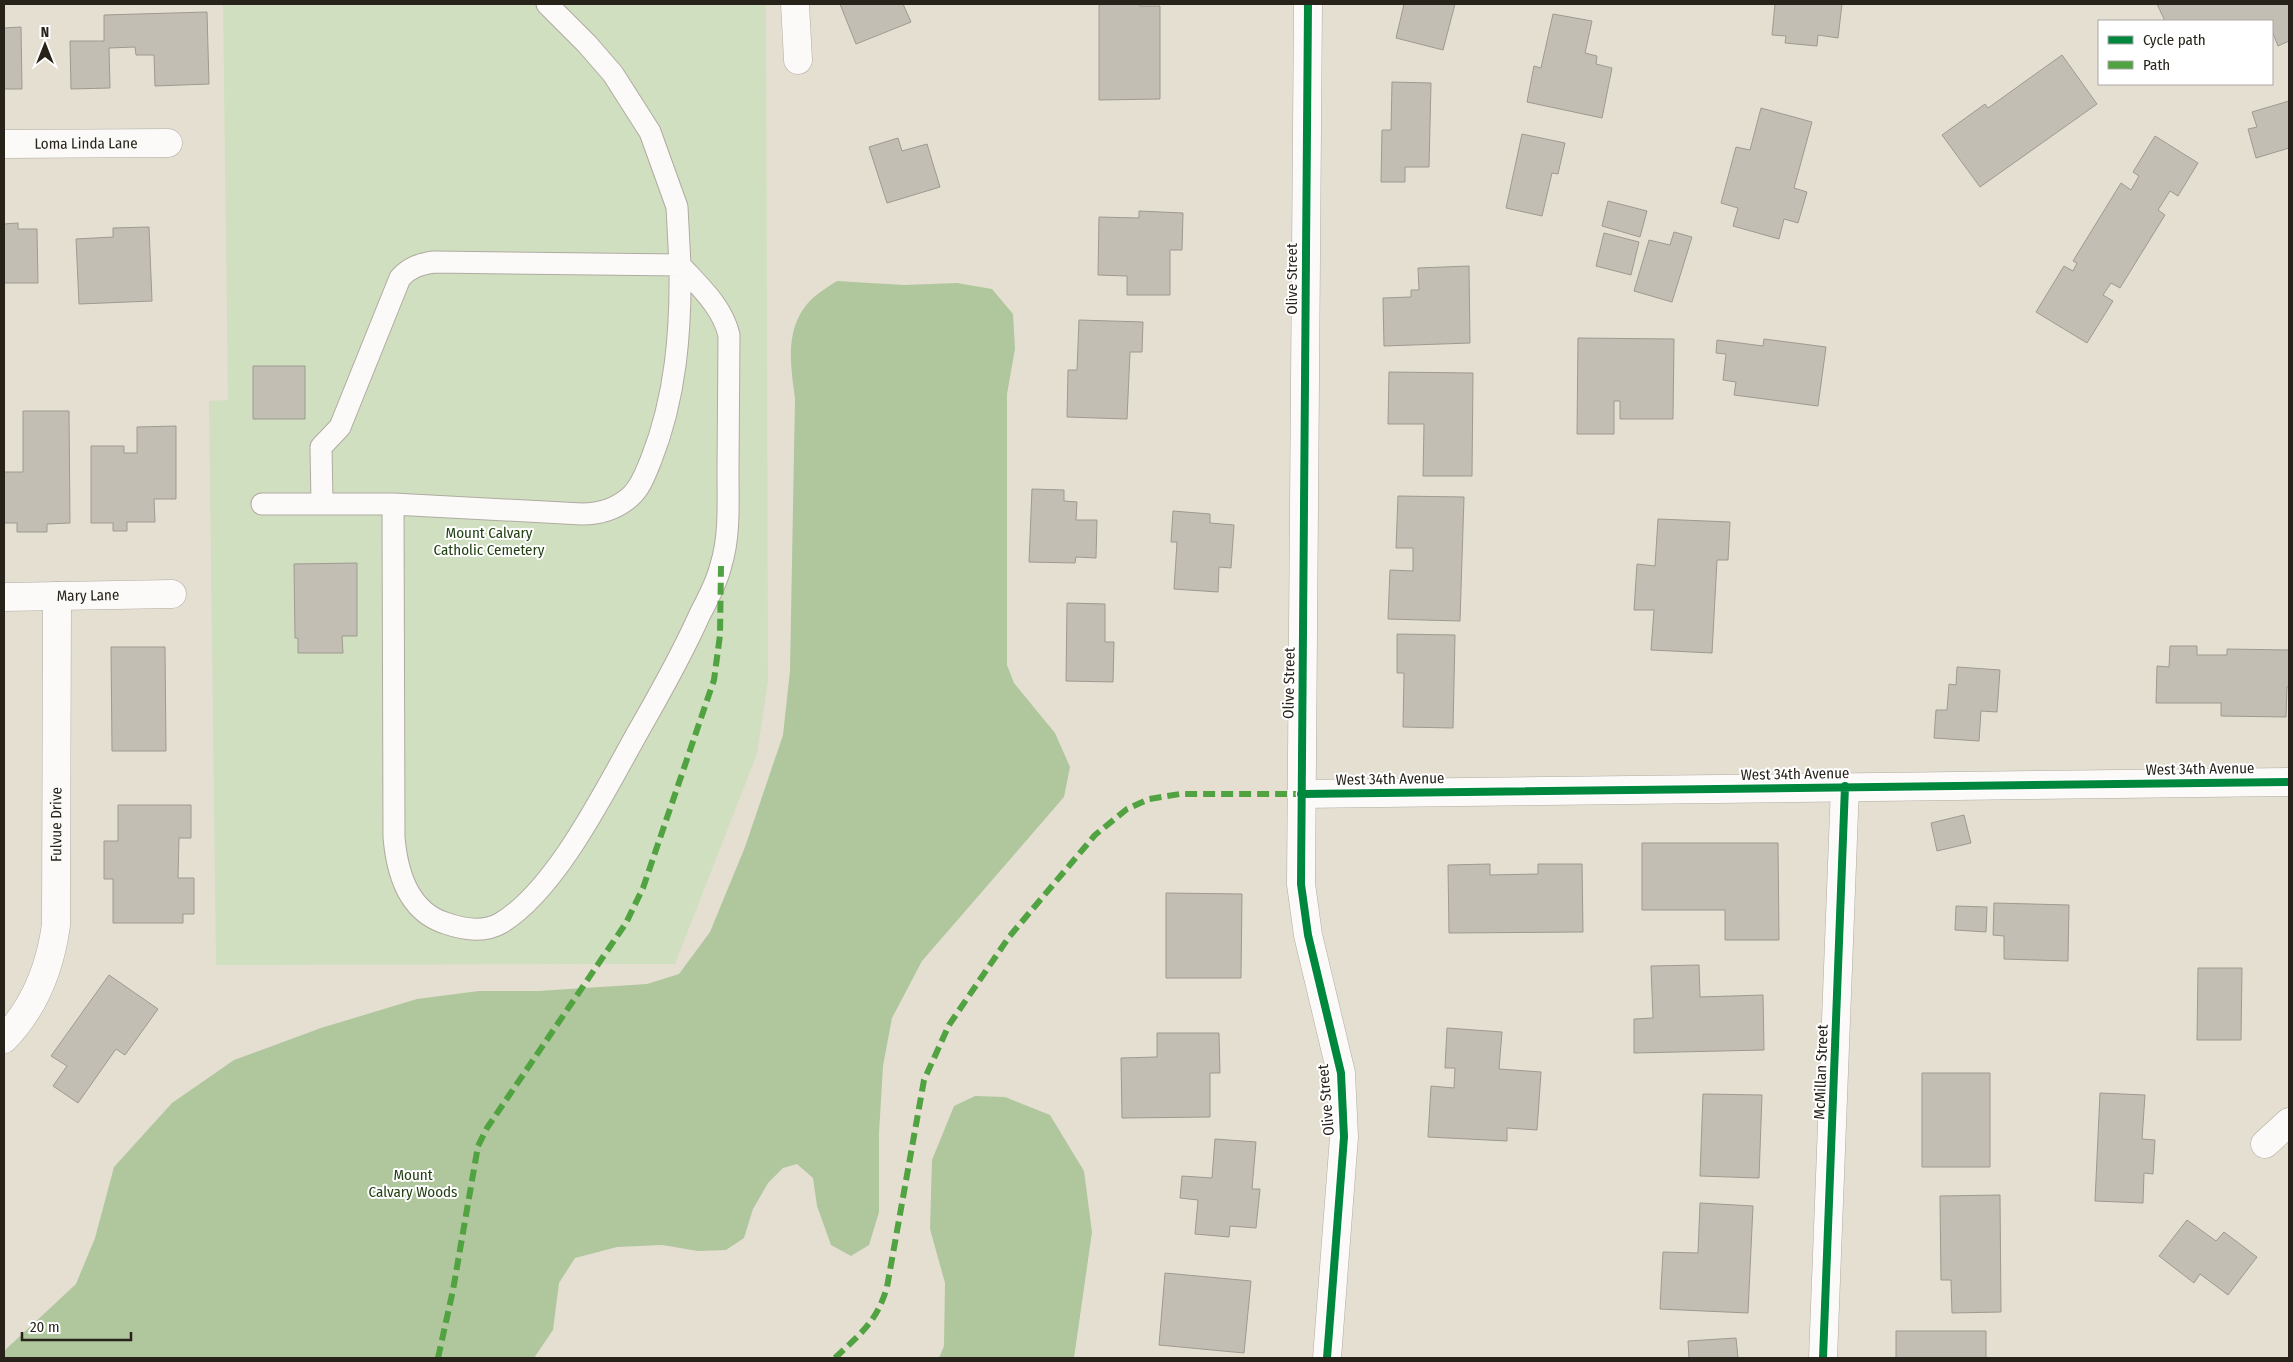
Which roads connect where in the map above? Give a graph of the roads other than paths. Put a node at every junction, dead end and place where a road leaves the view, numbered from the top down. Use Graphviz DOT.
graph roads {
  1 [pos="547,4"];
  2 [pos="795,4"];
  3 [pos="1308,4"];
  4 [pos="798,60"];
  5 [pos="168,143"];
  6 [pos="4,144"];
  7 [pos="680,264"];
  8 [pos="322,503"];
  9 [pos="262,504"];
  10 [pos="393,504"];
  11 [pos="172,594"];
  12 [pos="57,596"];
  13 [pos="4,597"];
  14 [pos="2289,782"];
  15 [pos="1845,786"];
  16 [pos="1301,794"];
  17 [pos="4,1039"];
  18 [pos="2289,1122"];
  19 [pos="2265,1144"];
  20 [pos="1326,1358"];
  21 [pos="1824,1358"];
  1 -- 7 [label="lane"];
  2 -- 4 [label="street"];
  3 -- 16 [label="street, Olive Street"];
  5 -- 6 [label="street, Loma Linda Lane"];
  7 -- 8 [label="lane"];
  7 -- 10 [label="lane"];
  7 -- 10 [label="lane"];
  8 -- 9 [label="lane"];
  8 -- 10 [label="lane"];
  11 -- 12 [label="street, Mary Lane"];
  12 -- 13 [label="street, Mary Lane"];
  12 -- 17 [label="street, Fulvue Drive"];
  14 -- 15 [label="street, West 34th Avenue"];
  15 -- 16 [label="street, West 34th Avenue"];
  15 -- 21 [label="street, McMillan Street"];
  16 -- 20 [label="street, Olive Street"];
  18 -- 19 [label="street"];
}
